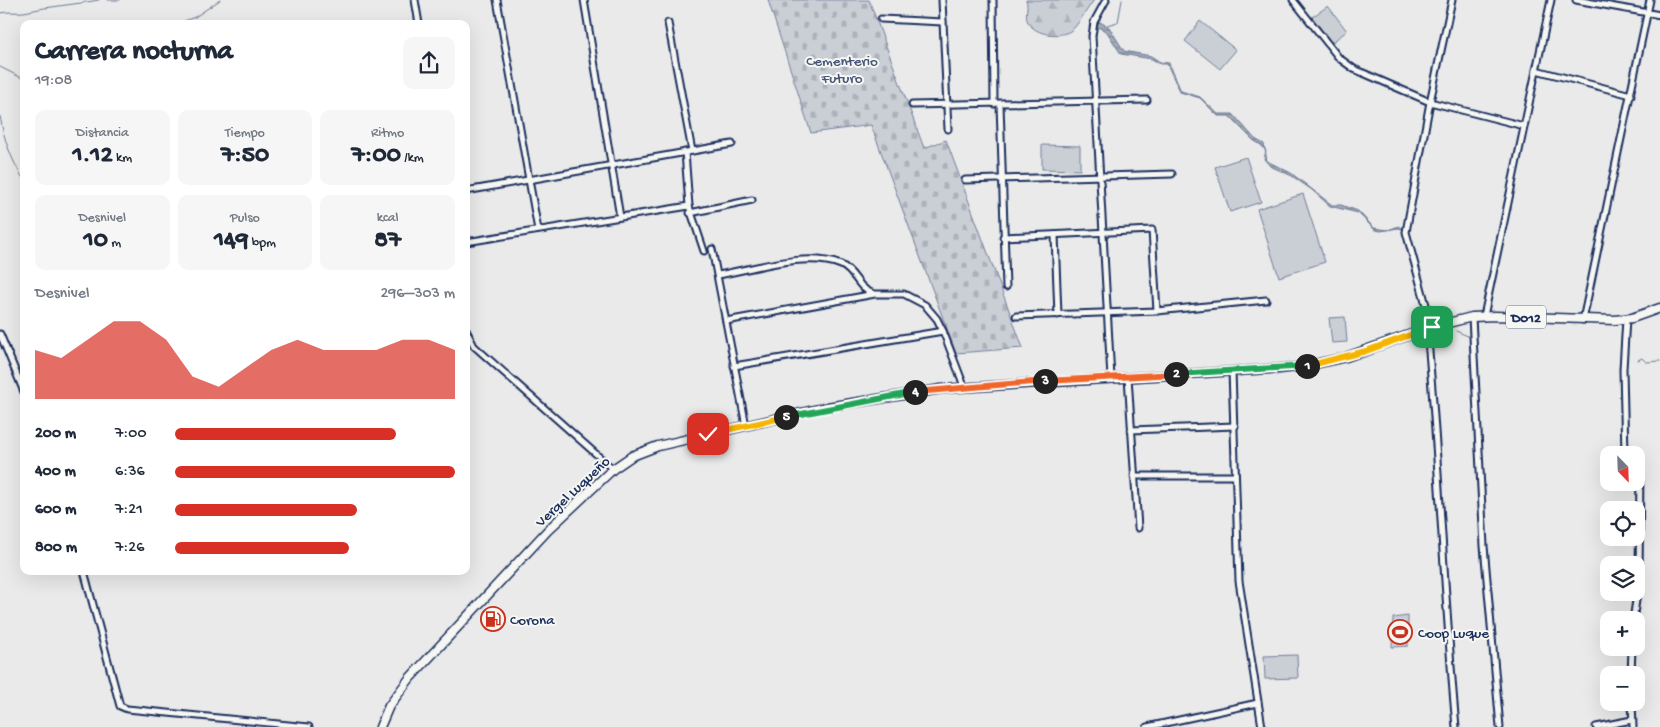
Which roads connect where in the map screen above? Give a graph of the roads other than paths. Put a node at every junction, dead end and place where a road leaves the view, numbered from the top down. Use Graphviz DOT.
graph roads {
  1 [pos="415,0"];
  2 [pos="497,0"];
  3 [pos="584,0"];
  4 [pos="942,0"];
  5 [pos="993,0"];
  6 [pos="1106,0"];
  7 [pos="1293,0"];
  8 [pos="1452,0"];
  9 [pos="1551,0"];
  10 [pos="1576,0"];
  11 [pos="1650,0"];
  12 [pos="1647,13"];
  13 [pos="1660,15"];
  14 [pos="881,19"];
  15 [pos="418,20"];
  16 [pos="668,22"];
  17 [pos="943,22"];
  18 [pos="1536,70"];
  19 [pos="1631,95"];
  20 [pos="1148,100"];
  21 [pos="1096,102"];
  22 [pos="1430,102"];
  23 [pos="997,104"];
  24 [pos="912,105"];
  25 [pos="947,105"];
  26 [pos="1524,126"];
  27 [pos="948,129"];
  28 [pos="732,144"];
  29 [pos="692,150"];
  30 [pos="684,152"];
  31 [pos="611,165"];
  32 [pos="1172,174"];
  33 [pos="1100,176"];
  34 [pos="1001,179"];
  35 [pos="529,180"];
  36 [pos="965,180"];
  37 [pos="470,190"];
  38 [pos="752,200"];
  39 [pos="689,206"];
  40 [pos="690,212"];
  41 [pos="620,217"];
  42 [pos="538,230"];
  43 [pos="1104,232"];
  44 [pos="1055,235"];
  45 [pos="1003,237"];
  46 [pos="470,241"];
  47 [pos="712,249"];
  48 [pos="704,251"];
  49 [pos="718,275"];
  50 [pos="1006,287"];
  51 [pos="875,294"];
  52 [pos="1266,300"];
  53 [pos="1660,308"];
  54 [pos="1157,311"];
  55 [pos="1108,313"];
  56 [pos="1058,314"];
  57 [pos="1016,316"];
  58 [pos="1484,316"];
  59 [pos="1472,317"];
  60 [pos="1626,319"];
  61 [pos="1584,320"];
  62 [pos="726,321"];
  63 [pos="1429,328"];
  64 [pos="943,331"];
  65 [pos="0,334"];
  66 [pos="470,338"];
  67 [pos="734,366"];
  68 [pos="1232,375"];
  69 [pos="1128,377"];
  70 [pos="1111,378"];
  71 [pos="20,382"];
  72 [pos="964,386"];
  73 [pos="746,426"];
  74 [pos="1235,426"];
  75 [pos="1131,430"];
  76 [pos="1625,446"];
  77 [pos="613,469"];
  78 [pos="1134,476"];
  79 [pos="1235,476"];
  80 [pos="1640,491"];
  81 [pos="1138,528"];
  82 [pos="85,575"];
  83 [pos="1634,611"];
  84 [pos="1258,703"];
  85 [pos="1632,711"];
  86 [pos="1632,720"];
  87 [pos="309,727"];
  88 [pos="380,727"];
  89 [pos="1147,727"];
  90 [pos="1262,727"];
  91 [pos="1456,727"];
  92 [pos="1500,727"];
  93 [pos="1596,727"];
  94 [pos="1633,727"];
  1 -- 15 [label="street"];
  2 -- 35 [label="street"];
  3 -- 31 [label="street"];
  4 -- 17 [label="street"];
  5 -- 23 [label="street"];
  6 -- 21 [label="street"];
  7 -- 22 [label="street"];
  8 -- 22 [label="street"];
  9 -- 18 [label="street"];
  10 -- 12 [label="street"];
  11 -- 12 [label="street"];
  12 -- 13 [label="street"];
  12 -- 19 [label="street"];
  14 -- 17 [label="street"];
  16 -- 29 [label="street"];
  17 -- 25 [label="street"];
  18 -- 19 [label="street"];
  18 -- 26 [label="street"];
  19 -- 61 [label="street"];
  20 -- 21 [label="street"];
  21 -- 23 [label="street"];
  21 -- 33 [label="street"];
  22 -- 26 [label="street"];
  22 -- 63 [label="street"];
  23 -- 25 [label="street"];
  23 -- 34 [label="street"];
  24 -- 25 [label="street"];
  25 -- 27 [label="street"];
  26 -- 58 [label="street"];
  28 -- 29 [label="street"];
  29 -- 30 [label="street"];
  30 -- 31 [label="street"];
  30 -- 39 [label="street"];
  31 -- 35 [label="street"];
  31 -- 41 [label="street"];
  32 -- 33 [label="street"];
  33 -- 34 [label="street"];
  33 -- 43 [label="street"];
  34 -- 36 [label="street"];
  34 -- 45 [label="street"];
  35 -- 37 [label="street"];
  35 -- 42 [label="street"];
  38 -- 40 [label="street"];
  39 -- 40 [label="street"];
  39 -- 41 [label="street"];
  40 -- 48 [label="street"];
  41 -- 42 [label="street"];
  42 -- 46 [label="street"];
  43 -- 44 [label="street"];
  43 -- 54 [label="street"];
  43 -- 55 [label="street"];
  44 -- 45 [label="street"];
  44 -- 56 [label="street"];
  45 -- 50 [label="street"];
  47 -- 49 [label="street"];
  49 -- 51 [label="street"];
  49 -- 62 [label="street"];
  51 -- 62 [label="street"];
  51 -- 64 [label="street"];
  52 -- 54 [label="street"];
  53 -- 60 [label="main road, Vergel Luqueño / D012"];
  54 -- 55 [label="street"];
  55 -- 56 [label="street"];
  55 -- 70 [label="street"];
  56 -- 57 [label="street"];
  58 -- 59 [label="main road, Vergel Luqueño / D012"];
  58 -- 61 [label="main road, Vergel Luqueño / D012"];
  59 -- 63 [label="main road, Vergel Luqueño / D012"];
  59 -- 92 [label="street"];
  60 -- 61 [label="main road, Vergel Luqueño / D012"];
  60 -- 76 [label="street"];
  62 -- 67 [label="street"];
  63 -- 68 [label="main road, Vergel Luqueño / D012"];
  63 -- 91 [label="street"];
  64 -- 67 [label="street"];
  64 -- 72 [label="street"];
  65 -- 71 [label="street"];
  66 -- 77 [label="street"];
  67 -- 73 [label="street"];
  68 -- 69 [label="main road, Vergel Luqueño / D012"];
  68 -- 74 [label="street"];
  69 -- 70 [label="main road, Vergel Luqueño / D012"];
  69 -- 75 [label="street"];
  70 -- 72 [label="main road, Vergel Luqueño / D012"];
  72 -- 73 [label="main road, Vergel Luqueño / D012"];
  73 -- 77 [label="main road, Vergel Luqueño / D012"];
  74 -- 75 [label="street"];
  74 -- 79 [label="street"];
  75 -- 78 [label="street"];
  77 -- 88 [label="main road, Vergel Luqueño / D012"];
  78 -- 79 [label="street"];
  78 -- 81 [label="street"];
  79 -- 84 [label="street"];
  80 -- 83 [label="street"];
  82 -- 87 [label="street"];
  84 -- 89 [label="street"];
  84 -- 90 [label="street"];
  85 -- 86 [label="street"];
  86 -- 93 [label="street"];
  86 -- 94 [label="street"];
}
